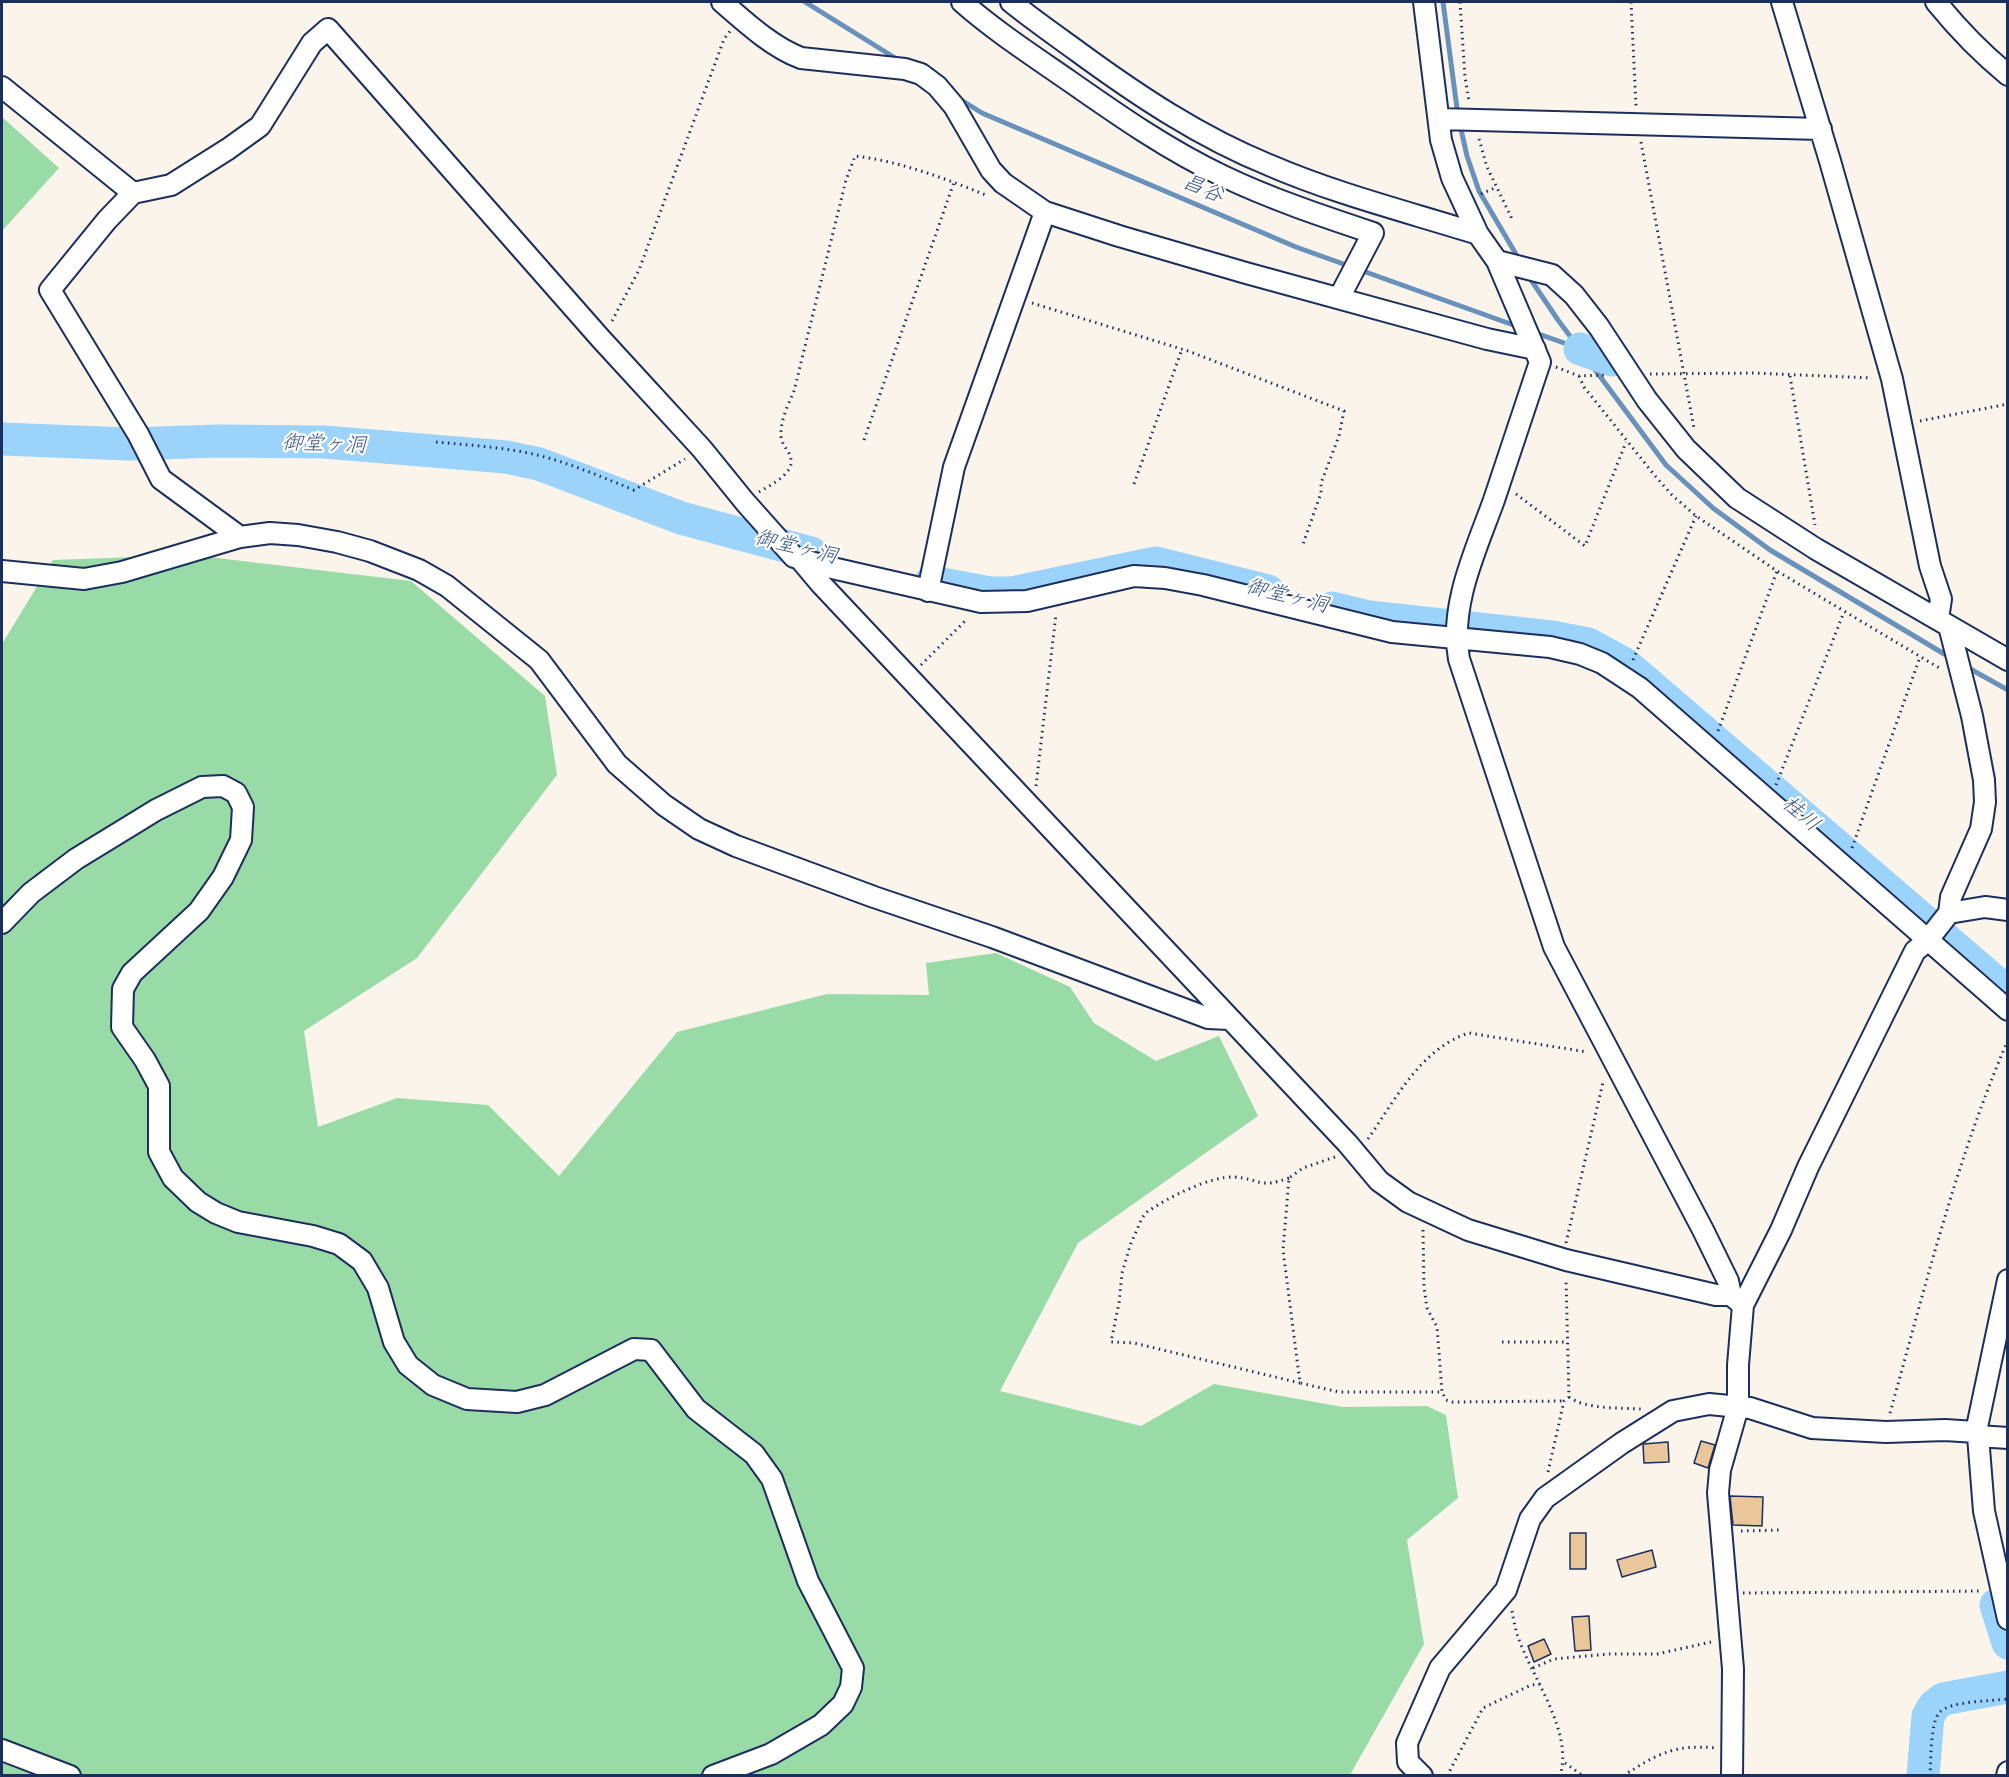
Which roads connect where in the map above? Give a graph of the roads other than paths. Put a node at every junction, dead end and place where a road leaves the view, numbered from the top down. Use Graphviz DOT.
graph roads {
  1 [pos="722,2"];
  2 [pos="962,2"];
  3 [pos="1011,2"];
  4 [pos="1424,2"];
  5 [pos="1782,2"];
  6 [pos="1936,2"];
  7 [pos="2007,75"];
  8 [pos="2,87"];
  9 [pos="1439,119"];
  10 [pos="1821,129"];
  11 [pos="133,193"];
  12 [pos="1046,212"];
  13 [pos="1478,234"];
  14 [pos="1497,261"];
  15 [pos="1339,298"];
  16 [pos="1538,355"];
  17 [pos="240,537"];
  18 [pos="800,559"];
  19 [pos="2,571"];
  20 [pos="928,591"];
  21 [pos="1944,622"];
  22 [pos="1455,639"];
  23 [pos="2007,660"];
  24 [pos="2007,910"];
  25 [pos="1944,919"];
  26 [pos="2,923"];
  27 [pos="1927,940"];
  28 [pos="2007,1010"];
  29 [pos="1229,1019"];
  30 [pos="2007,1281"];
  31 [pos="1737,1300"];
  32 [pos="1738,1407"];
  33 [pos="1977,1434"];
  34 [pos="2007,1438"];
  35 [pos="2007,1619"];
  36 [pos="2,1750"];
  37 [pos="70,1776"];
  38 [pos="713,1776"];
  39 [pos="1422,1776"];
  40 [pos="1732,1776"];
  1 -- 12 [label="street"];
  2 -- 15 [label="street"];
  3 -- 13 [label="street"];
  4 -- 9 [label="street"];
  5 -- 10 [label="street"];
  6 -- 7 [label="street"];
  8 -- 11 [label="street"];
  9 -- 10 [label="street"];
  9 -- 13 [label="street"];
  10 -- 21 [label="street"];
  11 -- 17 [label="street"];
  11 -- 18 [label="street"];
  12 -- 15 [label="street"];
  12 -- 20 [label="street"];
  13 -- 14 [label="street"];
  14 -- 16 [label="street"];
  14 -- 21 [label="street"];
  15 -- 16 [label="street"];
  16 -- 22 [label="street"];
  17 -- 19 [label="street"];
  17 -- 29 [label="street"];
  18 -- 20 [label="street"];
  18 -- 29 [label="street"];
  20 -- 22 [label="street"];
  21 -- 23 [label="street"];
  21 -- 25 [label="street"];
  22 -- 27 [label="street"];
  22 -- 31 [label="street"];
  24 -- 25 [label="street"];
  25 -- 27 [label="street"];
  26 -- 38 [label="street"];
  27 -- 28 [label="street"];
  27 -- 31 [label="street"];
  29 -- 31 [label="street"];
  30 -- 33 [label="street"];
  31 -- 32 [label="street"];
  32 -- 33 [label="street"];
  32 -- 39 [label="street"];
  32 -- 40 [label="street"];
  33 -- 34 [label="street"];
  33 -- 35 [label="street"];
  36 -- 37 [label="street"];
}
